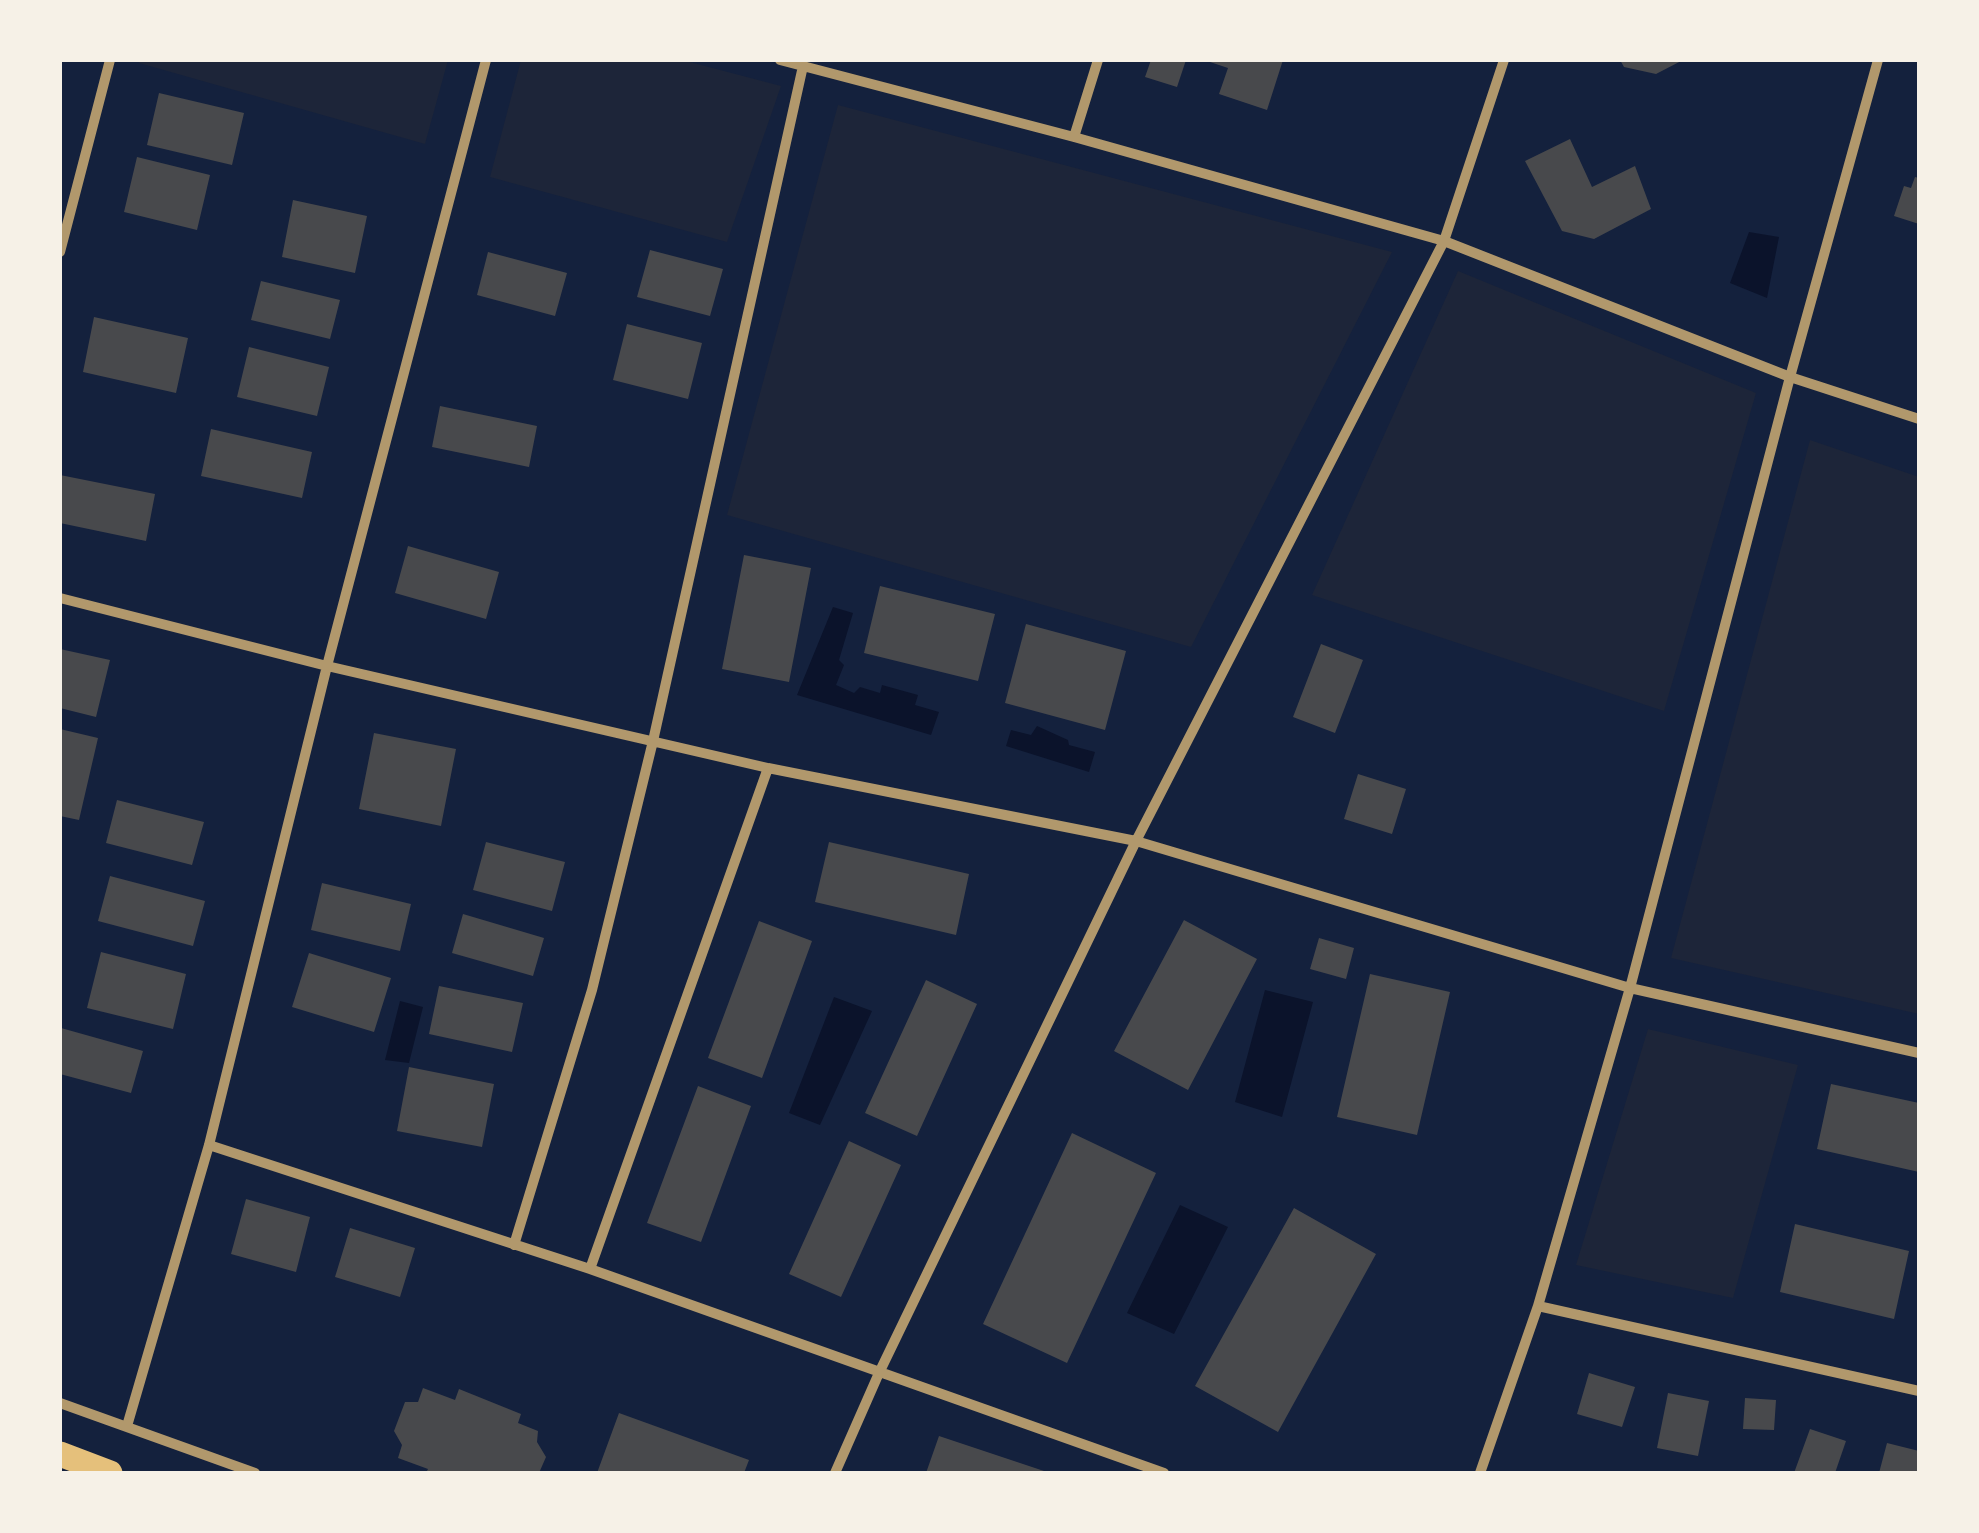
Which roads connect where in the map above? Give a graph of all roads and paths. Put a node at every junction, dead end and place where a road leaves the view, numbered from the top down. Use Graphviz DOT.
graph roads {
  1 [pos="110,60"];
  2 [pos="486,60"];
  3 [pos="780,60"];
  4 [pos="1098,60"];
  5 [pos="1504,60"];
  6 [pos="1878,60"];
  7 [pos="804,66"];
  8 [pos="1074,137"];
  9 [pos="1444,241"];
  10 [pos="60,252"];
  11 [pos="1790,376"];
  12 [pos="1919,419"];
  13 [pos="60,598"];
  14 [pos="327,666"];
  15 [pos="652,741"];
  16 [pos="768,768"];
  17 [pos="1136,841"];
  18 [pos="1630,988"];
  19 [pos="1919,1053"];
  20 [pos="209,1146"];
  21 [pos="514,1245"];
  22 [pos="590,1269"];
  23 [pos="1538,1306"];
  24 [pos="879,1373"];
  25 [pos="1919,1390"];
  26 [pos="60,1403"];
  27 [pos="127,1426"];
  28 [pos="60,1454"];
  29 [pos="110,1473"];
  30 [pos="254,1473"];
  31 [pos="835,1473"];
  32 [pos="1164,1473"];
  33 [pos="1480,1473"];
  1 -- 10 [label="street"];
  2 -- 14 [label="street"];
  3 -- 7 [label="street"];
  4 -- 8 [label="street"];
  5 -- 9 [label="street"];
  6 -- 11 [label="street"];
  7 -- 8 [label="street"];
  7 -- 15 [label="street"];
  8 -- 9 [label="street"];
  9 -- 11 [label="street"];
  9 -- 17 [label="street"];
  11 -- 12 [label="street"];
  11 -- 18 [label="street"];
  13 -- 14 [label="street"];
  14 -- 15 [label="street"];
  14 -- 20 [label="street"];
  15 -- 16 [label="street"];
  15 -- 21 [label="street"];
  16 -- 17 [label="street"];
  16 -- 22 [label="street"];
  17 -- 18 [label="street"];
  17 -- 24 [label="street"];
  18 -- 19 [label="street"];
  18 -- 23 [label="street"];
  20 -- 21 [label="street"];
  20 -- 27 [label="street"];
  21 -- 22 [label="street"];
  22 -- 24 [label="street"];
  23 -- 25 [label="street"];
  23 -- 33 [label="street"];
  24 -- 31 [label="street"];
  24 -- 32 [label="street"];
  26 -- 27 [label="street"];
  27 -- 30 [label="street"];
  28 -- 29 [label="main road"];
}
